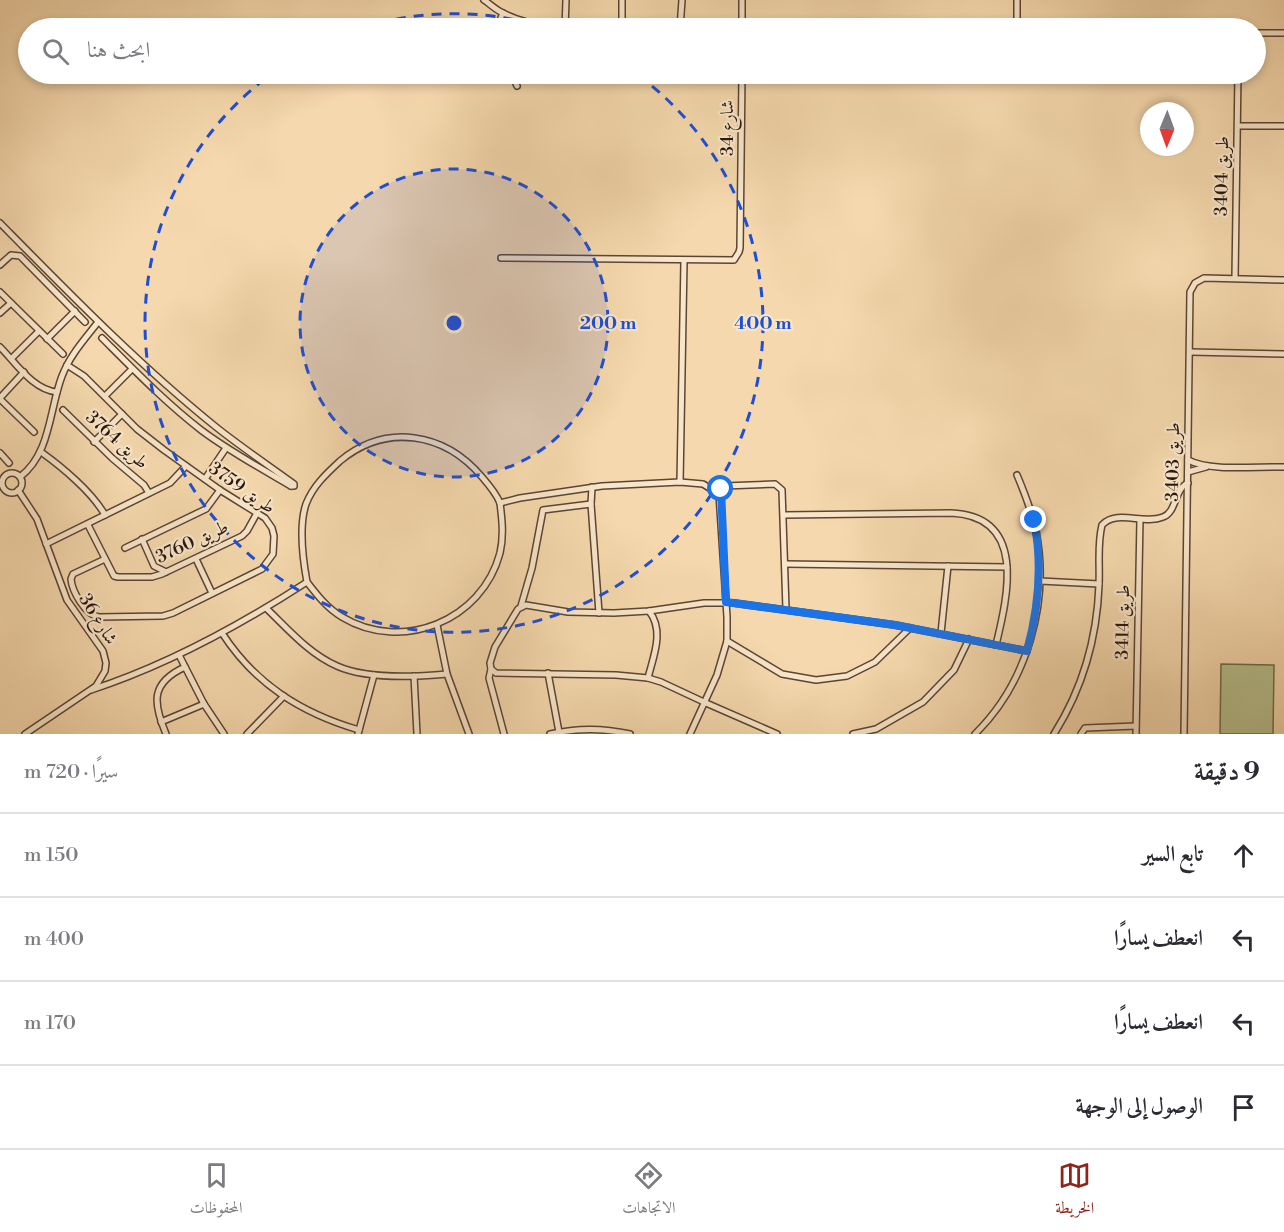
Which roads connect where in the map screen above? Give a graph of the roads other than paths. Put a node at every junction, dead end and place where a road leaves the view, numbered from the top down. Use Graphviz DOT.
graph roads {
  1 [pos="484,0"];
  2 [pos="566,0"];
  3 [pos="622,0"];
  4 [pos="682,0"];
  5 [pos="742,0"];
  6 [pos="1017,0"];
  7 [pos="503,13"];
  8 [pos="501,18"];
  9 [pos="518,18"];
  10 [pos="565,18"];
  11 [pos="621,18"];
  12 [pos="681,18"];
  13 [pos="742,18"];
  14 [pos="1017,18"];
  15 [pos="1266,33"];
  16 [pos="1284,33"];
  17 [pos="742,84"];
  18 [pos="1238,84"];
  19 [pos="1238,126"];
  20 [pos="1284,126"];
  21 [pos="0,223"];
  22 [pos="501,258"];
  23 [pos="684,261"];
  24 [pos="0,265"];
  25 [pos="1235,278"];
  26 [pos="1284,280"];
  27 [pos="0,292"];
  28 [pos="10,303"];
  29 [pos="75,311"];
  30 [pos="0,313"];
  31 [pos="85,322"];
  32 [pos="98,322"];
  33 [pos="39,331"];
  34 [pos="102,338"];
  35 [pos="47,339"];
  36 [pos="0,347"];
  37 [pos="1190,352"];
  38 [pos="63,354"];
  39 [pos="1284,354"];
  40 [pos="12,358"];
  41 [pos="67,365"];
  42 [pos="132,369"];
  43 [pos="24,372"];
  44 [pos="57,392"];
  45 [pos="105,396"];
  46 [pos="0,398"];
  47 [pos="63,410"];
  48 [pos="122,414"];
  49 [pos="34,432"];
  50 [pos="94,442"];
  51 [pos="226,448"];
  52 [pos="41,452"];
  53 [pos="0,453"];
  54 [pos="1188,460"];
  55 [pos="9,463"];
  56 [pos="186,466"];
  57 [pos="1220,466"];
  58 [pos="1284,467"];
  59 [pos="0,468"];
  60 [pos="1188,472"];
  61 [pos="5,475"];
  62 [pos="1017,475"];
  63 [pos="20,477"];
  64 [pos="205,479"];
  65 [pos="680,482"];
  66 [pos="1188,483"];
  67 [pos="592,487"];
  68 [pos="18,490"];
  69 [pos="220,490"];
  70 [pos="2,491"];
  71 [pos="149,493"];
  72 [pos="719,494"];
  73 [pos="500,503"];
  74 [pos="591,504"];
  75 [pos="257,513"];
  76 [pos="105,515"];
  77 [pos="784,515"];
  78 [pos="1140,519"];
  79 [pos="88,525"];
  80 [pos="142,539"];
  81 [pos="46,544"];
  82 [pos="125,548"];
  83 [pos="105,559"];
  84 [pos="196,559"];
  85 [pos="785,564"];
  86 [pos="154,566"];
  87 [pos="948,566"];
  88 [pos="1007,567"];
  89 [pos="166,572"];
  90 [pos="149,577"];
  91 [pos="1040,581"];
  92 [pos="307,582"];
  93 [pos="1099,584"];
  94 [pos="212,593"];
  95 [pos="726,602"];
  96 [pos="522,606"];
  97 [pos="266,608"];
  98 [pos="786,609"];
  99 [pos="649,611"];
  100 [pos="599,613"];
  101 [pos="437,625"];
  102 [pos="910,628"];
  103 [pos="222,633"];
  104 [pos="941,633"];
  105 [pos="969,639"];
  106 [pos="727,641"];
  107 [pos="996,645"];
  108 [pos="1027,651"];
  109 [pos="179,654"];
  110 [pos="185,667"];
  111 [pos="491,669"];
  112 [pos="548,673"];
  113 [pos="447,674"];
  114 [pos="374,675"];
  115 [pos="414,676"];
  116 [pos="648,678"];
  117 [pos="91,690"];
  118 [pos="284,696"];
  119 [pos="706,703"];
  120 [pos="204,704"];
  121 [pos="161,722"];
  122 [pos="1136,726"];
  123 [pos="359,732"];
  124 [pos="559,732"];
  125 [pos="25,734"];
  126 [pos="166,734"];
  127 [pos="224,734"];
  128 [pos="247,734"];
  129 [pos="417,734"];
  130 [pos="469,734"];
  131 [pos="504,734"];
  132 [pos="550,734"];
  133 [pos="630,734"];
  134 [pos="690,734"];
  135 [pos="777,734"];
  136 [pos="853,734"];
  137 [pos="975,734"];
  138 [pos="1054,734"];
  139 [pos="1080,734"];
  140 [pos="1136,734"];
  141 [pos="1184,734"];
  1 -- 7 [label="street"];
  2 -- 10 [label="street"];
  3 -- 11 [label="street"];
  4 -- 12 [label="street"];
  5 -- 13 [label="street"];
  6 -- 14 [label="street"];
  7 -- 8 [label="street"];
  7 -- 9 [label="street"];
  15 -- 16 [label="street"];
  17 -- 23 [label="street, شارع 34"];
  18 -- 19 [label="street, طريق 3404"];
  19 -- 20 [label="street"];
  19 -- 25 [label="street, طريق 3404"];
  21 -- 32 [label="street"];
  22 -- 23 [label="street"];
  23 -- 65 [label="street"];
  24 -- 29 [label="street"];
  25 -- 26 [label="street, طريق 3403"];
  25 -- 37 [label="street, طريق 3403"];
  27 -- 28 [label="street"];
  28 -- 30 [label="street"];
  28 -- 33 [label="street"];
  29 -- 31 [label="street"];
  29 -- 35 [label="street"];
  32 -- 41 [label="street"];
  32 -- 51 [label="street"];
  33 -- 35 [label="street"];
  33 -- 40 [label="street"];
  34 -- 42 [label="street"];
  35 -- 38 [label="street"];
  36 -- 40 [label="street"];
  37 -- 39 [label="street"];
  37 -- 54 [label="street, طريق 3403"];
  40 -- 43 [label="street"];
  41 -- 44 [label="street"];
  41 -- 45 [label="street, طريق 3759"];
  42 -- 45 [label="street"];
  42 -- 51 [label="street"];
  43 -- 44 [label="street"];
  43 -- 46 [label="street"];
  44 -- 52 [label="street"];
  45 -- 48 [label="street, طريق 3759"];
  46 -- 49 [label="street"];
  47 -- 50 [label="street, طريق 3764"];
  48 -- 50 [label="street"];
  48 -- 56 [label="street, طريق 3759"];
  50 -- 71 [label="street, طريق 3764"];
  51 -- 64 [label="street"];
  52 -- 63 [label="street"];
  52 -- 76 [label="street"];
  53 -- 55 [label="street"];
  54 -- 57 [label="street"];
  54 -- 60 [label="street, طريق 3403"];
  56 -- 64 [label="street, طريق 3759"];
  56 -- 71 [label="street"];
  57 -- 58 [label="street"];
  57 -- 60 [label="street"];
  59 -- 61 [label="street"];
  60 -- 66 [label="street, طريق 3403"];
  61 -- 63 [label="street"];
  61 -- 70 [label="street"];
  62 -- 91 [label="street"];
  63 -- 68 [label="street"];
  64 -- 69 [label="street, طريق 3759"];
  65 -- 67 [label="street"];
  65 -- 72 [label="street"];
  66 -- 78 [label="street"];
  66 -- 141 [label="street, طريق 3403"];
  67 -- 73 [label="street"];
  67 -- 74 [label="street"];
  68 -- 70 [label="street"];
  68 -- 81 [label="street, شارع 36"];
  69 -- 75 [label="street, طريق 3759"];
  69 -- 80 [label="street"];
  71 -- 76 [label="street"];
  72 -- 77 [label="street"];
  72 -- 95 [label="street"];
  73 -- 92 [label="street"];
  73 -- 101 [label="street"];
  74 -- 96 [label="street"];
  74 -- 100 [label="street"];
  75 -- 84 [label="street, طريق 3760"];
  75 -- 94 [label="street, طريق 3759"];
  76 -- 79 [label="street"];
  77 -- 85 [label="street"];
  77 -- 88 [label="street"];
  78 -- 93 [label="street"];
  78 -- 122 [label="street, طريق 3414"];
  79 -- 81 [label="street"];
  79 -- 83 [label="street, طريق 3760"];
  80 -- 82 [label="street"];
  80 -- 86 [label="street"];
  81 -- 117 [label="street, شارع 36"];
  83 -- 90 [label="street, طريق 3760"];
  83 -- 94 [label="street, طريق 3759"];
  84 -- 89 [label="street, طريق 3760"];
  84 -- 94 [label="street"];
  85 -- 87 [label="street"];
  85 -- 98 [label="street"];
  86 -- 89 [label="street"];
  86 -- 90 [label="street"];
  87 -- 88 [label="street"];
  87 -- 104 [label="street"];
  88 -- 107 [label="street"];
  89 -- 90 [label="street, طريق 3760"];
  91 -- 93 [label="street"];
  91 -- 108 [label="street"];
  92 -- 97 [label="street"];
  92 -- 101 [label="street"];
  93 -- 138 [label="street"];
  95 -- 98 [label="street"];
  95 -- 99 [label="street"];
  95 -- 106 [label="street"];
  96 -- 100 [label="street"];
  96 -- 111 [label="street"];
  97 -- 103 [label="street"];
  97 -- 114 [label="street"];
  98 -- 102 [label="street"];
  99 -- 100 [label="street"];
  99 -- 116 [label="street"];
  101 -- 113 [label="street"];
  102 -- 104 [label="street"];
  102 -- 106 [label="street"];
  103 -- 109 [label="street"];
  103 -- 118 [label="street"];
  104 -- 105 [label="street"];
  105 -- 107 [label="street"];
  105 -- 136 [label="street"];
  106 -- 119 [label="street"];
  107 -- 108 [label="street"];
  108 -- 137 [label="street"];
  109 -- 110 [label="street"];
  109 -- 117 [label="street"];
  110 -- 120 [label="street"];
  110 -- 121 [label="street"];
  111 -- 112 [label="street"];
  111 -- 131 [label="street"];
  112 -- 116 [label="street"];
  112 -- 124 [label="street"];
  113 -- 115 [label="street"];
  113 -- 130 [label="street"];
  114 -- 115 [label="street"];
  114 -- 123 [label="street"];
  115 -- 129 [label="street"];
  116 -- 119 [label="street"];
  117 -- 125 [label="street, شارع 36"];
  118 -- 123 [label="street"];
  118 -- 128 [label="street"];
  119 -- 134 [label="street"];
  119 -- 135 [label="street"];
  120 -- 121 [label="street"];
  120 -- 127 [label="street"];
  121 -- 126 [label="street"];
  122 -- 139 [label="street"];
  122 -- 140 [label="street, طريق 3414"];
  124 -- 132 [label="street"];
  124 -- 133 [label="street"];
}
